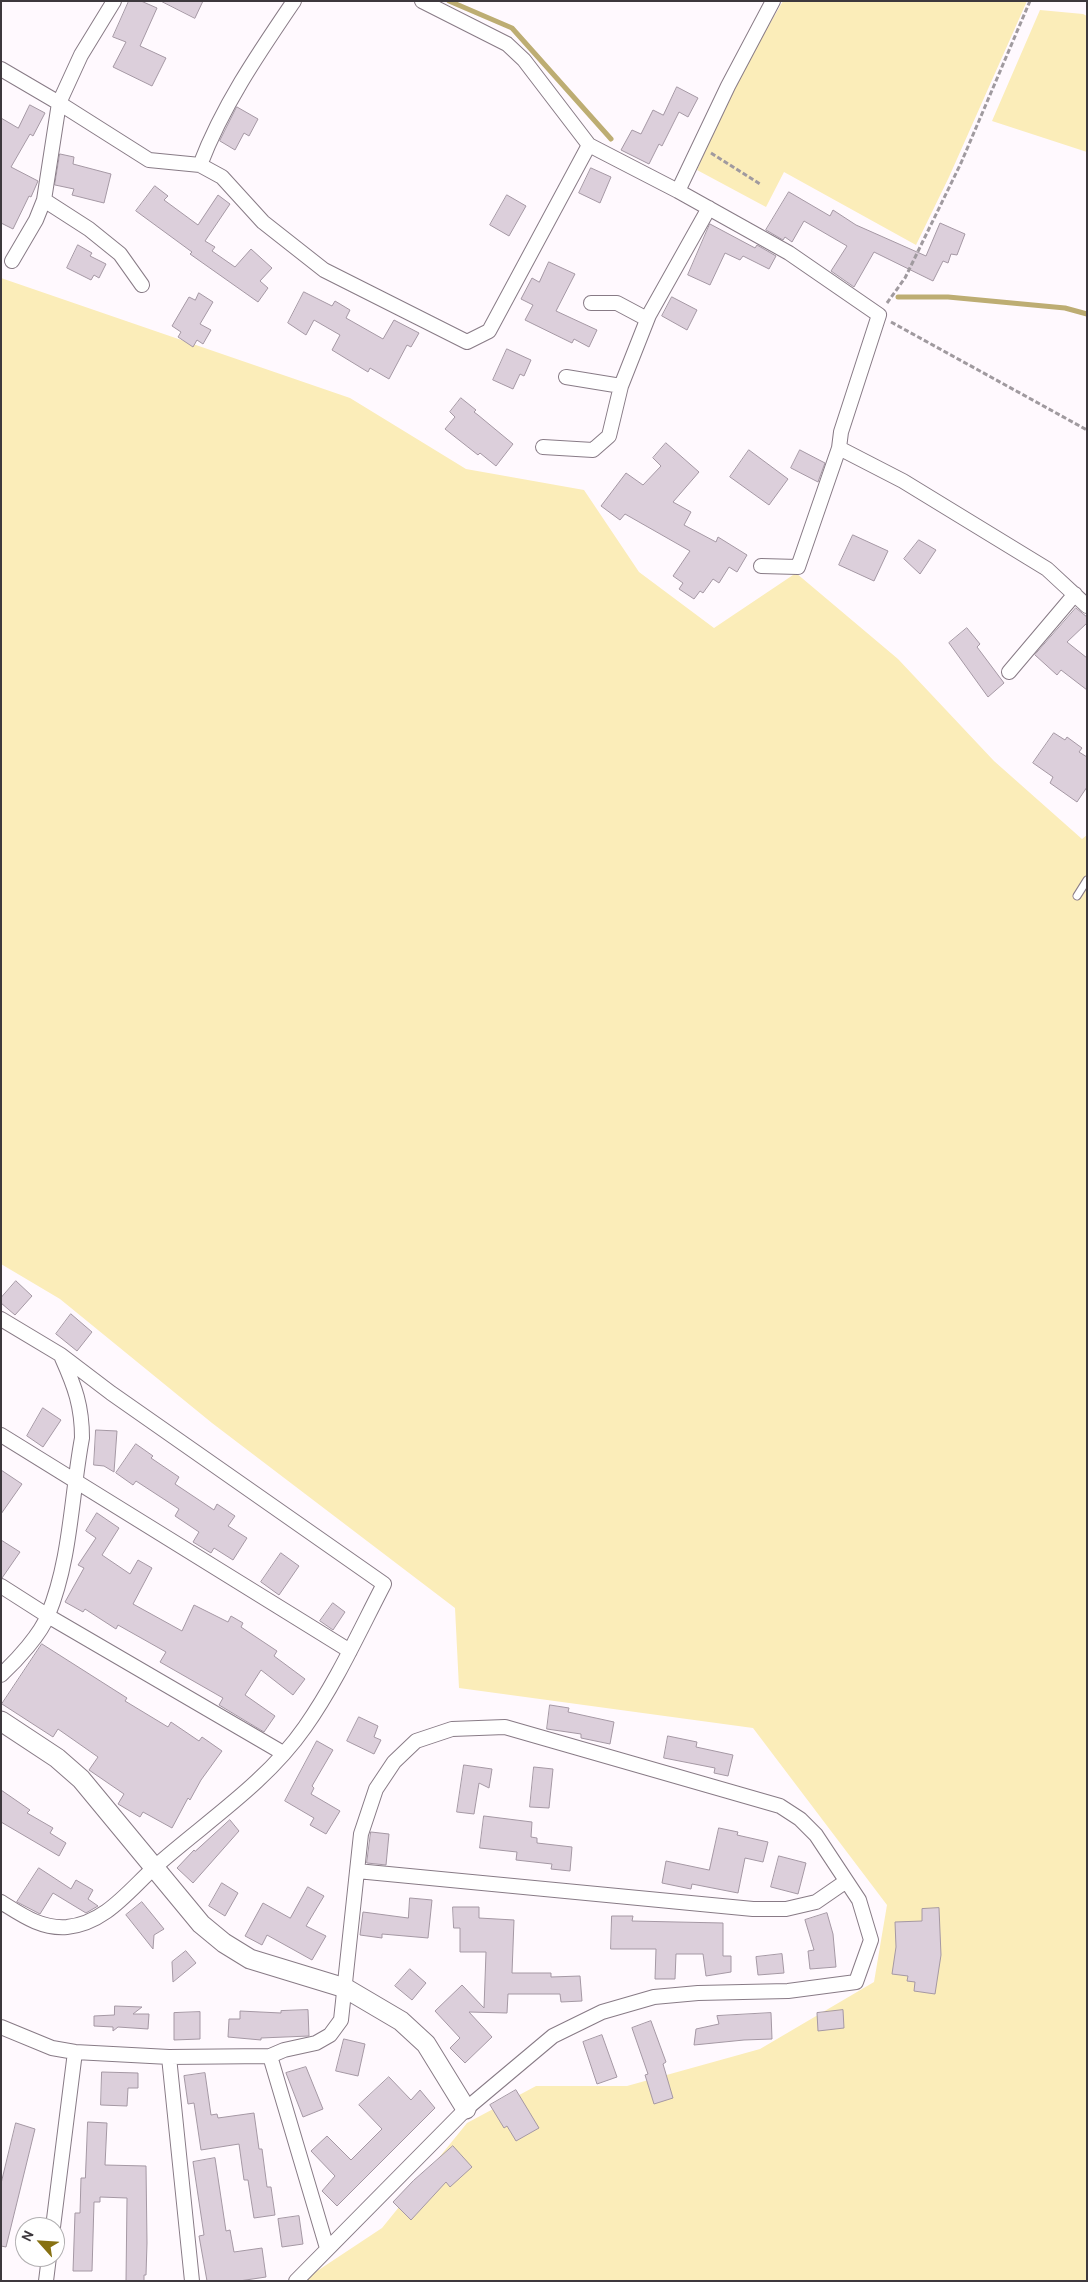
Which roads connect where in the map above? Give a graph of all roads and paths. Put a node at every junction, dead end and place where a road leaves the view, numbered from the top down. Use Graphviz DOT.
graph roads {
  1 [pos="114,1"];
  2 [pos="294,1"];
  3 [pos="422,1"];
  4 [pos="774,1"];
  5 [pos="1030,1"];
  6 [pos="1,69"];
  7 [pos="59,103"];
  8 [pos="589,145"];
  9 [pos="700,146"];
  10 [pos="200,165"];
  11 [pos="760,184"];
  12 [pos="678,191"];
  13 [pos="44,200"];
  14 [pos="710,208"];
  15 [pos="12,261"];
  16 [pos="142,284"];
  17 [pos="590,303"];
  18 [pos="879,315"];
  19 [pos="647,319"];
  20 [pos="566,377"];
  21 [pos="621,386"];
  22 [pos="1087,430"];
  23 [pos="543,447"];
  24 [pos="839,448"];
  25 [pos="761,566"];
  26 [pos="1076,594"];
  27 [pos="1087,606"];
  28 [pos="1009,672"];
  29 [pos="1087,880"];
  30 [pos="1077,896"];
  31 [pos="1,1319"];
  32 [pos="60,1355"];
  33 [pos="1,1435"];
  34 [pos="74,1481"];
  35 [pos="1,1586"];
  36 [pos="48,1616"];
  37 [pos="350,1651"];
  38 [pos="1,1675"];
  39 [pos="1,1722"];
  40 [pos="283,1753"];
  41 [pos="155,1867"];
  42 [pos="357,1871"];
  43 [pos="845,1882"];
  44 [pos="1,1902"];
  45 [pos="345,1988"];
  46 [pos="1,2027"];
  47 [pos="75,2052"];
  48 [pos="270,2056"];
  49 [pos="169,2057"];
  50 [pos="466,2109"];
  51 [pos="54,2217"];
  52 [pos="327,2248"];
  53 [pos="48,2267"];
  54 [pos="46,2281"];
  55 [pos="192,2281"];
  56 [pos="296,2281"];
  1 -- 7 [label="street"];
  2 -- 10 [label="street"];
  3 -- 8 [label="street"];
  4 -- 9 [label="street"];
  5 -- 18 [label="path"];
  6 -- 7 [label="street"];
  7 -- 10 [label="street"];
  7 -- 13 [label="street"];
  8 -- 10 [label="street"];
  8 -- 12 [label="street"];
  9 -- 11 [label="path"];
  9 -- 12 [label="street"];
  12 -- 14 [label="street"];
  13 -- 15 [label="street"];
  13 -- 16 [label="street"];
  14 -- 18 [label="street"];
  14 -- 19 [label="street"];
  17 -- 19 [label="street"];
  18 -- 22 [label="path"];
  18 -- 24 [label="street"];
  19 -- 21 [label="street"];
  20 -- 21 [label="street"];
  21 -- 23 [label="street"];
  24 -- 25 [label="street"];
  24 -- 26 [label="street"];
  26 -- 27 [label="street"];
  26 -- 28 [label="street"];
  29 -- 30 [label="lane"];
  31 -- 32 [label="street"];
  32 -- 34 [label="street"];
  32 -- 37 [label="street"];
  33 -- 34 [label="street"];
  34 -- 36 [label="street"];
  34 -- 37 [label="street"];
  35 -- 36 [label="street"];
  36 -- 38 [label="street"];
  36 -- 40 [label="street"];
  37 -- 40 [label="street"];
  39 -- 41 [label="street"];
  40 -- 41 [label="street"];
  41 -- 44 [label="street"];
  41 -- 45 [label="street"];
  42 -- 43 [label="street"];
  42 -- 43 [label="street"];
  42 -- 45 [label="street"];
  43 -- 50 [label="street"];
  45 -- 48 [label="street"];
  45 -- 50 [label="street"];
  46 -- 47 [label="street"];
  47 -- 49 [label="street"];
  47 -- 51 [label="street"];
  48 -- 49 [label="street"];
  48 -- 52 [label="street"];
  49 -- 55 [label="street"];
  50 -- 52 [label="street"];
  52 -- 56 [label="street"];
  53 -- 54 [label="street"];
}
